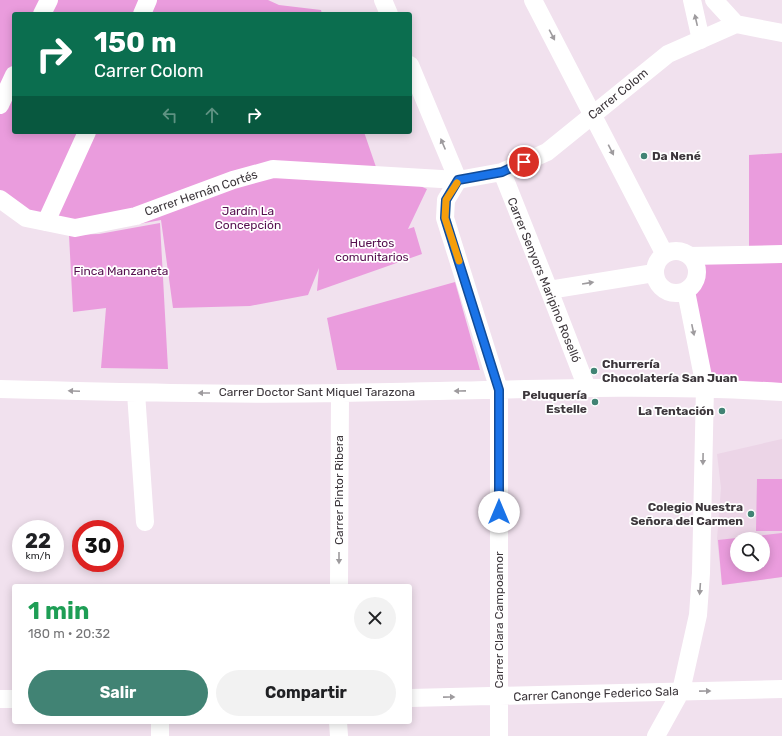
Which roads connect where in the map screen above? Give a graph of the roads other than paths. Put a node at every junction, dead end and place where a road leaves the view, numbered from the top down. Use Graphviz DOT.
graph roads {
  1 [pos="49,0"];
  2 [pos="148,0"];
  3 [pos="383,0"];
  4 [pos="534,0"];
  5 [pos="692,0"];
  6 [pos="714,0"];
  7 [pos="43,12"];
  8 [pos="143,12"];
  9 [pos="388,12"];
  10 [pos="736,24"];
  11 [pos="782,33"];
  12 [pos="701,40"];
  13 [pos="412,70"];
  14 [pos="12,79"];
  15 [pos="0,105"];
  16 [pos="593,114"];
  17 [pos="86,134"];
  18 [pos="502,172"];
  19 [pos="458,180"];
  20 [pos="0,198"];
  21 [pos="46,222"];
  22 [pos="664,254"];
  23 [pos="782,254"];
  24 [pos="690,256"];
  25 [pos="654,273"];
  26 [pos="550,290"];
  27 [pos="686,292"];
  28 [pos="705,387"];
  29 [pos="587,388"];
  30 [pos="0,389"];
  31 [pos="499,390"];
  32 [pos="782,392"];
  33 [pos="136,393"];
  34 [pos="340,394"];
  35 [pos="145,522"];
  36 [pos="339,584"];
  37 [pos="782,689"];
  38 [pos="681,691"];
  39 [pos="499,697"];
  40 [pos="412,698"];
  41 [pos="0,699"];
  42 [pos="12,699"];
  43 [pos="160,724"];
  44 [pos="338,724"];
  45 [pos="160,736"];
  46 [pos="339,736"];
  47 [pos="499,736"];
  48 [pos="656,736"];
  1 -- 7 [label="street"];
  2 -- 8 [label="street"];
  3 -- 9 [label="street"];
  4 -- 16 [label="street, one-way"];
  12 -- 5 [label="street, one-way"];
  6 -- 10 [label="street"];
  10 -- 11 [label="street"];
  10 -- 12 [label="street, Carrer Colom"];
  12 -- 16 [label="street, Carrer Colom"];
  19 -- 13 [label="street, one-way"];
  14 -- 15 [label="street"];
  16 -- 18 [label="street, Carrer Colom"];
  16 -- 22 [label="street, one-way"];
  17 -- 21 [label="street"];
  18 -- 19 [label="street, Carrer Colom"];
  18 -- 26 [label="street, Carrer Senyors Maripino Roselló"];
  19 -- 21 [label="street, Carrer Hernán Cortés"];
  19 -- 31 [label="street, Carrer Clara Campoamor"];
  20 -- 21 [label="street, Carrer Hernán Cortés"];
  22 -- 24 [label="street"];
  22 -- 25 [label="street"];
  23 -- 24 [label="street"];
  24 -- 27 [label="street"];
  26 -- 25 [label="street, one-way"];
  25 -- 27 [label="street"];
  26 -- 29 [label="street, Carrer Senyors Maripino Roselló"];
  27 -- 28 [label="street, one-way"];
  28 -- 29 [label="street, Carrer Doctor Sant Miquel Tarazona"];
  28 -- 32 [label="street, Carrer Doctor Sant Miquel Tarazona"];
  28 -- 38 [label="street, one-way"];
  29 -- 31 [label="street, Carrer Doctor Sant Miquel Tarazona"];
  33 -- 30 [label="street, Carrer Doctor Sant Miquel Tarazona, one-way"];
  31 -- 34 [label="street, Carrer Doctor Sant Miquel Tarazona, one-way"];
  31 -- 39 [label="street, Carrer Clara Campoamor"];
  34 -- 33 [label="street, Carrer Doctor Sant Miquel Tarazona, one-way"];
  33 -- 35 [label="street"];
  34 -- 36 [label="street, Carrer Pintor Ribera, one-way"];
  38 -- 37 [label="street, Carrer Canonge Federico Sala, one-way"];
  38 -- 39 [label="street, Carrer Canonge Federico Sala"];
  38 -- 48 [label="street"];
  40 -- 39 [label="street, Carrer Canonge Federico Sala, one-way"];
  39 -- 47 [label="street, Carrer Clara Campoamor"];
  41 -- 42 [label="street"];
  43 -- 45 [label="street"];
  44 -- 46 [label="street"];
}
